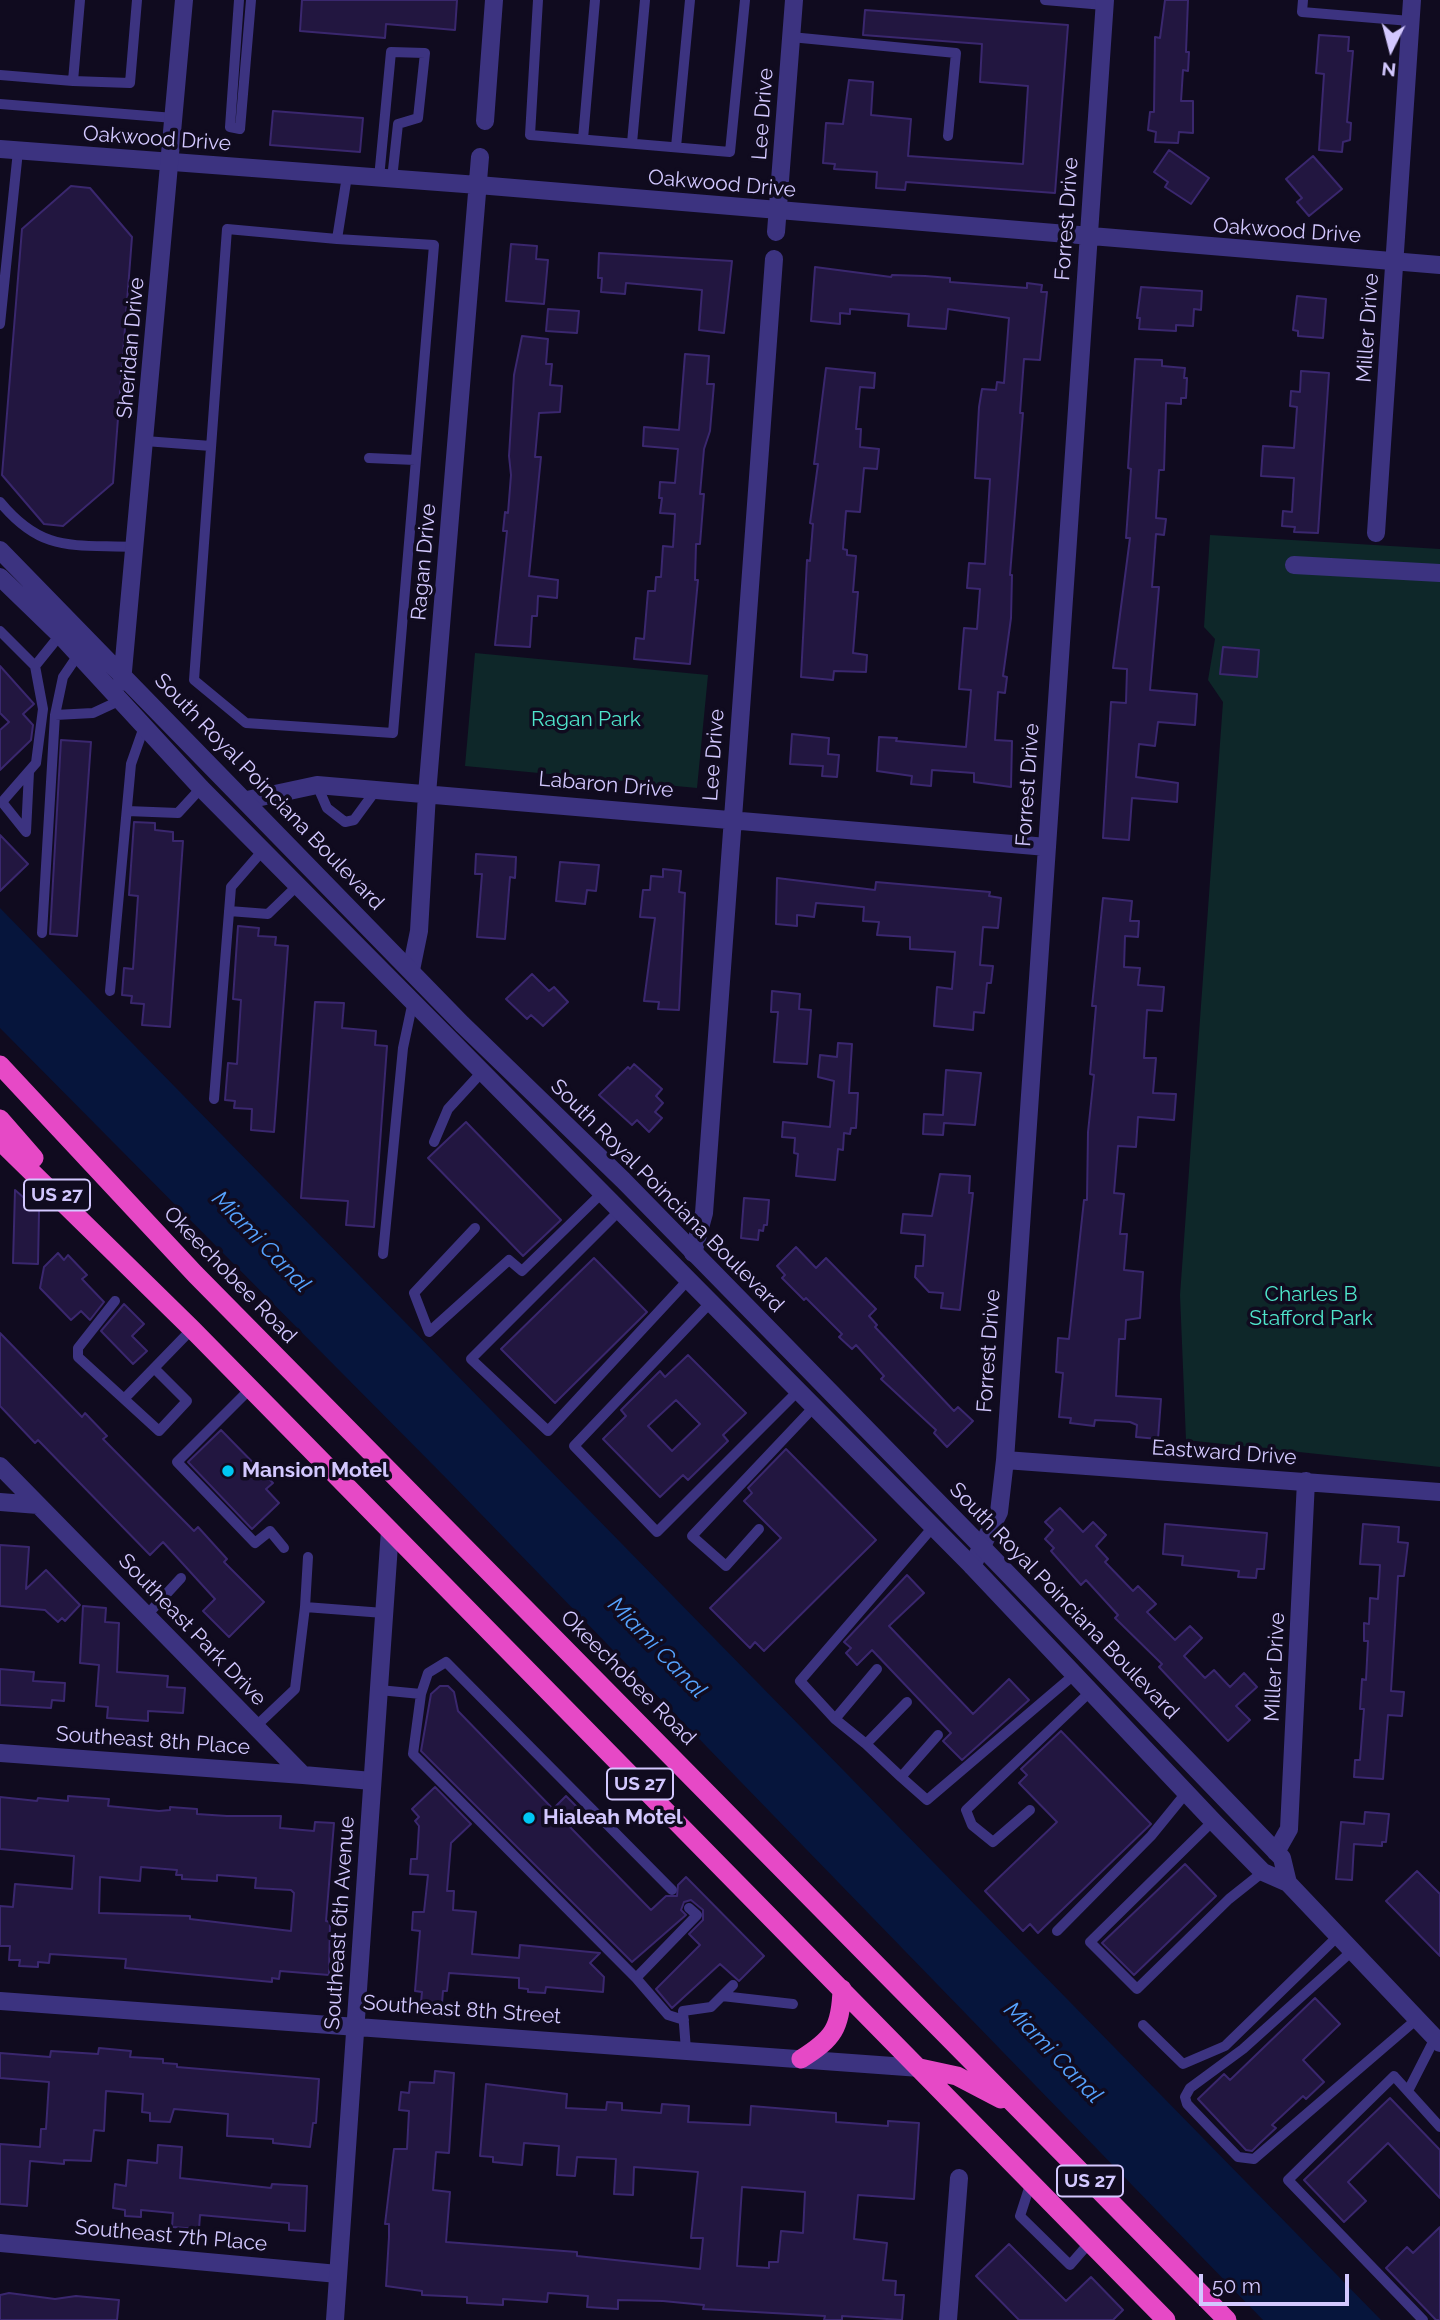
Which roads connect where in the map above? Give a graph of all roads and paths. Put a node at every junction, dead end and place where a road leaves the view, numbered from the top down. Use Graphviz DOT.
graph roads {
  1 [pos="80,0"];
  2 [pos="137,0"];
  3 [pos="184,0"];
  4 [pos="239,0"];
  5 [pos="250,0"];
  6 [pos="494,0"];
  7 [pos="538,0"];
  8 [pos="595,0"];
  9 [pos="645,0"];
  10 [pos="690,0"];
  11 [pos="745,0"];
  12 [pos="794,0"];
  13 [pos="1045,0"];
  14 [pos="1303,0"];
  15 [pos="1412,0"];
  16 [pos="1104,3"];
  17 [pos="1410,21"];
  18 [pos="791,37"];
  19 [pos="0,75"];
  20 [pos="73,81"];
  21 [pos="0,104"];
  22 [pos="174,118"];
  23 [pos="485,121"];
  24 [pos="948,136"];
  25 [pos="583,139"];
  26 [pos="632,143"];
  27 [pos="676,147"];
  28 [pos="9,150"];
  29 [pos="480,158"];
  30 [pos="170,163"];
  31 [pos="346,176"];
  32 [pos="386,179"];
  33 [pos="478,185"];
  34 [pos="778,211"];
  35 [pos="776,232"];
  36 [pos="1089,238"];
  37 [pos="337,239"];
  38 [pos="775,259"];
  39 [pos="1396,262"];
  40 [pos="1440,265"];
  41 [pos="0,324"];
  42 [pos="145,441"];
  43 [pos="211,446"];
  44 [pos="369,458"];
  45 [pos="415,460"];
  46 [pos="0,502"];
  47 [pos="1376,533"];
  48 [pos="135,547"];
  49 [pos="0,550"];
  50 [pos="1294,565"];
  51 [pos="1440,573"];
  52 [pos="0,577"];
  53 [pos="0,631"];
  54 [pos="60,635"];
  55 [pos="78,655"];
  56 [pos="35,666"];
  57 [pos="123,676"];
  58 [pos="121,700"];
  59 [pos="55,715"];
  60 [pos="144,727"];
  61 [pos="29,772"];
  62 [pos="317,785"];
  63 [pos="201,788"];
  64 [pos="376,789"];
  65 [pos="427,794"];
  66 [pos="247,800"];
  67 [pos="127,811"];
  68 [pos="732,818"];
  69 [pos="1047,847"];
  70 [pos="264,849"];
  71 [pos="298,885"];
  72 [pos="229,911"];
  73 [pos="42,933"];
  74 [pos="411,970"];
  75 [pos="110,991"];
  76 [pos="413,1001"];
  77 [pos="0,1065"];
  78 [pos="481,1073"];
  79 [pos="214,1099"];
  80 [pos="0,1119"];
  81 [pos="0,1141"];
  82 [pos="434,1142"];
  83 [pos="603,1192"];
  84 [pos="620,1210"];
  85 [pos="475,1228"];
  86 [pos="113,1250"];
  87 [pos="693,1253"];
  88 [pos="383,1254"];
  89 [pos="688,1280"];
  90 [pos="115,1301"];
  91 [pos="710,1303"];
  92 [pos="192,1329"];
  93 [pos="154,1368"];
  94 [pos="250,1389"];
  95 [pos="797,1391"];
  96 [pos="124,1399"];
  97 [pos="813,1408"];
  98 [pos="1004,1460"];
  99 [pos="0,1466"];
  100 [pos="1306,1481"];
  101 [pos="1440,1492"];
  102 [pos="0,1502"];
  103 [pos="38,1505"];
  104 [pos="933,1527"];
  105 [pos="759,1529"];
  106 [pos="390,1530"];
  107 [pos="982,1547"];
  108 [pos="284,1548"];
  109 [pos="308,1557"];
  110 [pos="972,1566"];
  111 [pos="181,1578"];
  112 [pos="305,1607"];
  113 [pos="384,1613"];
  114 [pos="146,1616"];
  115 [pos="877,1669"];
  116 [pos="1075,1674"];
  117 [pos="379,1690"];
  118 [pos="1091,1691"];
  119 [pos="421,1694"];
  120 [pos="907,1702"];
  121 [pos="835,1719"];
  122 [pos="256,1727"];
  123 [pos="938,1735"];
  124 [pos="866,1744"];
  125 [pos="0,1753"];
  126 [pos="303,1775"];
  127 [pos="901,1777"];
  128 [pos="372,1782"];
  129 [pos="1186,1793"];
  130 [pos="1030,1811"];
  131 [pos="1213,1821"];
  132 [pos="1276,1852"];
  133 [pos="1263,1872"];
  134 [pos="1288,1883"];
  135 [pos="672,1890"];
  136 [pos="689,1908"];
  137 [pos="1057,1931"];
  138 [pos="1338,1936"];
  139 [pos="1352,1951"];
  140 [pos="636,1978"];
  141 [pos="733,1985"];
  142 [pos="842,1989"];
  143 [pos="722,1996"];
  144 [pos="0,2001"];
  145 [pos="793,2004"];
  146 [pos="1417,2019"];
  147 [pos="684,2020"];
  148 [pos="356,2025"];
  149 [pos="1143,2025"];
  150 [pos="1438,2040"];
  151 [pos="686,2050"];
  152 [pos="801,2059"];
  153 [pos="920,2068"];
  154 [pos="1408,2091"];
  155 [pos="1018,2107"];
  156 [pos="1440,2127"];
  157 [pos="959,2178"];
  158 [pos="1031,2182"];
  159 [pos="1090,2242"];
  160 [pos="0,2243"];
  161 [pos="338,2274"];
  162 [pos="1159,2318"];
  163 [pos="335,2320"];
  164 [pos="948,2320"];
  165 [pos="1227,2320"];
  166 [pos="1423,2320"];
  1 -- 20 [label="lane"];
  2 -- 20 [label="lane"];
  3 -- 22 [label="street, Sheridan Drive"];
  4 -- 5 [label="lane"];
  6 -- 23 [label="street"];
  7 -- 25 [label="lane"];
  8 -- 25 [label="lane"];
  9 -- 26 [label="lane"];
  10 -- 27 [label="lane"];
  11 -- 27 [label="lane"];
  12 -- 18 [label="street, Lee Drive"];
  13 -- 16 [label="lane"];
  14 -- 17 [label="lane"];
  15 -- 17 [label="street, Miller Drive"];
  16 -- 36 [label="street, Forrest Drive"];
  17 -- 39 [label="street, Miller Drive"];
  18 -- 24 [label="lane"];
  18 -- 34 [label="street, Lee Drive"];
  19 -- 20 [label="lane"];
  21 -- 22 [label="lane"];
  22 -- 30 [label="street, Sheridan Drive"];
  25 -- 26 [label="lane"];
  26 -- 27 [label="lane"];
  28 -- 30 [label="street, Oakwood Drive"];
  28 -- 41 [label="lane"];
  29 -- 33 [label="street, Ragan Drive"];
  30 -- 31 [label="street, Oakwood Drive"];
  30 -- 42 [label="street, Sheridan Drive"];
  31 -- 32 [label="street, Oakwood Drive"];
  31 -- 37 [label="lane"];
  32 -- 32 [label="lane"];
  32 -- 33 [label="street, Oakwood Drive"];
  33 -- 34 [label="street, Oakwood Drive"];
  33 -- 65 [label="street, Ragan Drive"];
  34 -- 35 [label="street, Lee Drive"];
  34 -- 36 [label="street, Oakwood Drive"];
  36 -- 39 [label="street, Oakwood Drive"];
  36 -- 69 [label="street, Forrest Drive"];
  37 -- 43 [label="lane"];
  37 -- 45 [label="lane"];
  38 -- 68 [label="street, Lee Drive"];
  39 -- 40 [label="street, Oakwood Drive"];
  39 -- 47 [label="street, Miller Drive"];
  42 -- 43 [label="lane"];
  42 -- 48 [label="street, Sheridan Drive"];
  43 -- 45 [label="lane"];
  44 -- 45 [label="lane"];
  46 -- 48 [label="lane"];
  48 -- 57 [label="street, Sheridan Drive"];
  49 -- 57 [label="street, South Royal Poinciana Boulevard"];
  50 -- 51 [label="street"];
  52 -- 54 [label="street, South Royal Poinciana Boulevard"];
  53 -- 56 [label="lane"];
  54 -- 55 [label="street, South Royal Poinciana Boulevard"];
  54 -- 56 [label="lane"];
  55 -- 58 [label="street, South Royal Poinciana Boulevard"];
  55 -- 59 [label="lane"];
  56 -- 61 [label="lane"];
  57 -- 58 [label="street, Sheridan Drive"];
  57 -- 66 [label="street, South Royal Poinciana Boulevard"];
  58 -- 59 [label="lane"];
  58 -- 60 [label="street, South Royal Poinciana Boulevard"];
  59 -- 73 [label="lane"];
  60 -- 63 [label="street, South Royal Poinciana Boulevard"];
  60 -- 67 [label="lane"];
  61 -- 61 [label="lane"];
  62 -- 64 [label="street, Labaron Drive"];
  62 -- 64 [label="lane"];
  62 -- 66 [label="street, Labaron Drive"];
  63 -- 67 [label="lane"];
  63 -- 70 [label="street, South Royal Poinciana Boulevard"];
  64 -- 65 [label="street, Labaron Drive"];
  65 -- 68 [label="street, Labaron Drive"];
  65 -- 74 [label="street, Ragan Drive"];
  66 -- 74 [label="street, South Royal Poinciana Boulevard"];
  67 -- 75 [label="lane"];
  68 -- 69 [label="street, Labaron Drive"];
  68 -- 87 [label="street, Lee Drive"];
  69 -- 98 [label="street, Forrest Drive"];
  70 -- 71 [label="street, South Royal Poinciana Boulevard"];
  70 -- 72 [label="lane"];
  71 -- 72 [label="lane"];
  71 -- 76 [label="street, South Royal Poinciana Boulevard"];
  72 -- 79 [label="lane"];
  74 -- 87 [label="street, South Royal Poinciana Boulevard"];
  76 -- 78 [label="street, South Royal Poinciana Boulevard"];
  76 -- 88 [label="lane"];
  77 -- 155 [label="highway, Okeechobee Road / US 27"];
  78 -- 82 [label="lane"];
  78 -- 83 [label="street, South Royal Poinciana Boulevard"];
  80 -- 86 [label="highway"];
  81 -- 86 [label="highway, US 27"];
  83 -- 84 [label="street, South Royal Poinciana Boulevard"];
  83 -- 85 [label="lane"];
  84 -- 89 [label="street, South Royal Poinciana Boulevard"];
  84 -- 89 [label="lane"];
  86 -- 92 [label="highway, US 27"];
  87 -- 107 [label="street, South Royal Poinciana Boulevard"];
  89 -- 91 [label="street, South Royal Poinciana Boulevard"];
  90 -- 96 [label="lane"];
  91 -- 95 [label="street, South Royal Poinciana Boulevard"];
  91 -- 95 [label="lane"];
  92 -- 93 [label="lane"];
  92 -- 94 [label="highway, US 27"];
  93 -- 96 [label="lane"];
  93 -- 96 [label="lane"];
  94 -- 106 [label="highway, US 27"];
  94 -- 108 [label="lane"];
  95 -- 97 [label="street, South Royal Poinciana Boulevard"];
  97 -- 104 [label="street, South Royal Poinciana Boulevard"];
  97 -- 105 [label="lane"];
  98 -- 100 [label="street, Eastward Drive"];
  98 -- 107 [label="street, Forrest Drive"];
  99 -- 103 [label="street, Southeast Park Drive"];
  100 -- 101 [label="street, Eastward Drive"];
  100 -- 132 [label="street, Miller Drive"];
  102 -- 103 [label="street"];
  103 -- 114 [label="street, Southeast Park Drive"];
  104 -- 110 [label="street, South Royal Poinciana Boulevard"];
  104 -- 121 [label="lane"];
  106 -- 113 [label="street, Southeast 6th Avenue"];
  106 -- 142 [label="highway, US 27"];
  107 -- 110 [label="street, Forrest Drive"];
  107 -- 132 [label="street, South Royal Poinciana Boulevard"];
  109 -- 112 [label="lane"];
  110 -- 116 [label="street, South Royal Poinciana Boulevard"];
  111 -- 114 [label="lane"];
  112 -- 113 [label="lane"];
  112 -- 122 [label="lane"];
  113 -- 117 [label="street, Southeast 6th Avenue"];
  114 -- 122 [label="street, Southeast Park Drive"];
  115 -- 121 [label="lane"];
  116 -- 118 [label="street, South Royal Poinciana Boulevard"];
  116 -- 127 [label="lane"];
  117 -- 119 [label="lane"];
  117 -- 128 [label="street, Southeast 6th Avenue"];
  118 -- 129 [label="street, South Royal Poinciana Boulevard"];
  118 -- 130 [label="lane"];
  119 -- 135 [label="lane"];
  119 -- 140 [label="lane"];
  120 -- 124 [label="lane"];
  121 -- 124 [label="lane"];
  122 -- 126 [label="street, Southeast Park Drive"];
  123 -- 127 [label="lane"];
  124 -- 127 [label="lane"];
  125 -- 126 [label="street, Southeast 8th Place"];
  126 -- 128 [label="street"];
  128 -- 148 [label="street, Southeast 6th Avenue"];
  129 -- 131 [label="street, South Royal Poinciana Boulevard"];
  129 -- 137 [label="lane"];
  131 -- 133 [label="street, South Royal Poinciana Boulevard"];
  131 -- 133 [label="lane"];
  132 -- 134 [label="street, South Royal Poinciana Boulevard"];
  133 -- 134 [label="street, South Royal Poinciana Boulevard"];
  134 -- 138 [label="street, South Royal Poinciana Boulevard"];
  136 -- 140 [label="lane"];
  138 -- 139 [label="street, South Royal Poinciana Boulevard"];
  138 -- 149 [label="lane"];
  139 -- 146 [label="street, South Royal Poinciana Boulevard"];
  139 -- 146 [label="lane"];
  140 -- 147 [label="lane"];
  141 -- 143 [label="lane"];
  142 -- 152 [label="highway"];
  142 -- 153 [label="highway, US 27"];
  143 -- 145 [label="lane"];
  143 -- 147 [label="lane"];
  144 -- 148 [label="street, Southeast 8th Street"];
  146 -- 150 [label="street, South Royal Poinciana Boulevard"];
  147 -- 151 [label="lane"];
  148 -- 151 [label="street, Southeast 8th Street"];
  148 -- 161 [label="street, Southeast 6th Avenue"];
  150 -- 154 [label="lane"];
  151 -- 152 [label="street, Southeast 8th Street"];
  152 -- 153 [label="street, Southeast 8th Street"];
  153 -- 155 [label="highway"];
  153 -- 158 [label="highway, US 27"];
  154 -- 156 [label="lane"];
  154 -- 166 [label="lane"];
  155 -- 165 [label="highway, Okeechobee Road / US 27"];
  157 -- 164 [label="street"];
  158 -- 159 [label="highway, US 27"];
  158 -- 159 [label="lane"];
  159 -- 162 [label="highway, US 27"];
  160 -- 161 [label="street, Southeast 7th Place"];
  161 -- 163 [label="street, Southeast 6th Avenue"];
}
